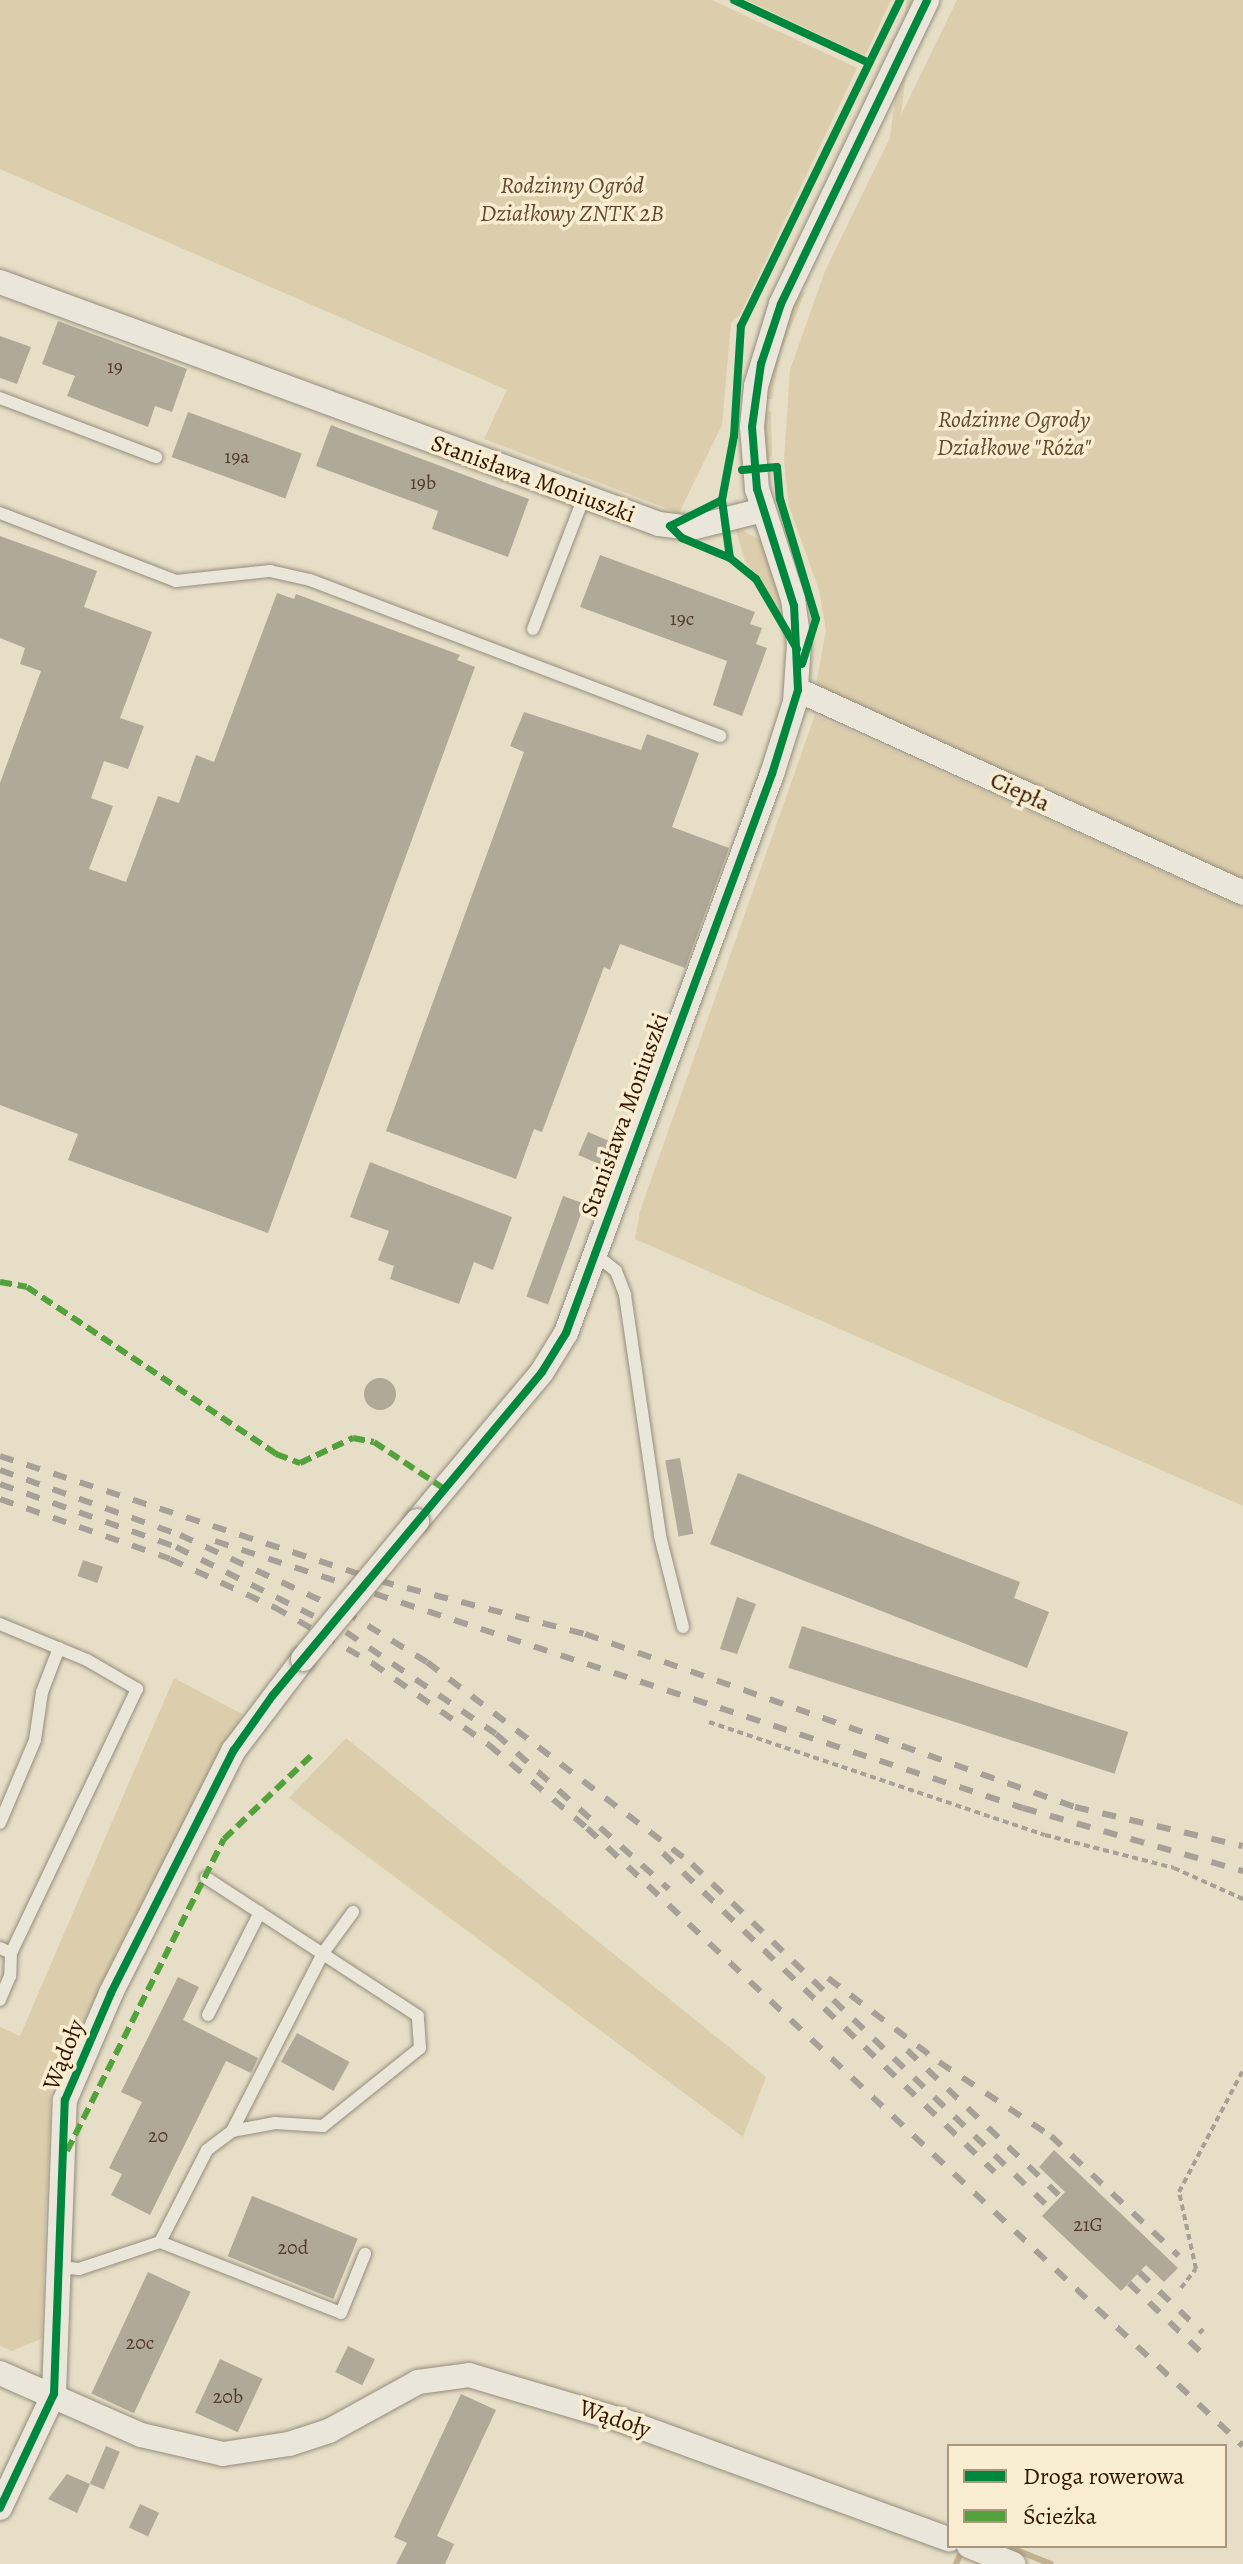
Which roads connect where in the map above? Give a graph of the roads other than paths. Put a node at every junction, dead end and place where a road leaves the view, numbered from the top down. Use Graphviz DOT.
graph roads {
  1 [pos="927,0"];
  2 [pos="0,282"];
  3 [pos="0,398"];
  4 [pos="156,457"];
  5 [pos="584,497"];
  6 [pos="763,510"];
  7 [pos="0,513"];
  8 [pos="533,629"];
  9 [pos="798,690"];
  10 [pos="720,736"];
  11 [pos="1243,893"];
  12 [pos="595,1254"];
  13 [pos="0,1624"];
  14 [pos="683,1627"];
  15 [pos="59,1648"];
  16 [pos="303,1659"];
  17 [pos="0,1823"];
  18 [pos="206,1878"];
  19 [pos="260,1912"];
  20 [pos="353,1912"];
  21 [pos="6,1951"];
  22 [pos="323,1953"];
  23 [pos="0,2000"];
  24 [pos="208,2015"];
  25 [pos="232,2131"];
  26 [pos="160,2242"];
  27 [pos="365,2254"];
  28 [pos="59,2267"];
  29 [pos="0,2373"];
  30 [pos="54,2394"];
  31 [pos="0,2508"];
  32 [pos="947,2538"];
  33 [pos="974,2548"];
  34 [pos="1013,2564"];
  1 -- 6 [label="street"];
  2 -- 5 [label="street, Stanisława Moniuszki"];
  3 -- 4 [label="lane"];
  5 -- 6 [label="street, Stanisława Moniuszki"];
  5 -- 8 [label="lane"];
  6 -- 9 [label="street, Stanisława Moniuszki"];
  7 -- 10 [label="lane"];
  9 -- 11 [label="street, Ciepła"];
  9 -- 12 [label="street, Stanisława Moniuszki"];
  12 -- 14 [label="lane"];
  12 -- 16 [label="street, Stanisława Moniuszki, bridge"];
  13 -- 15 [label="lane"];
  15 -- 17 [label="lane"];
  15 -- 21 [label="lane"];
  16 -- 28 [label="street, Wądoły"];
  18 -- 19 [label="lane"];
  19 -- 22 [label="lane"];
  19 -- 24 [label="lane"];
  20 -- 22 [label="lane"];
  21 -- 23 [label="lane"];
  22 -- 25 [label="lane"];
  22 -- 25 [label="lane"];
  25 -- 26 [label="lane"];
  26 -- 27 [label="lane"];
  26 -- 28 [label="lane"];
  28 -- 30 [label="street, Wądoły"];
  29 -- 30 [label="street"];
  30 -- 31 [label="street, Wądoły"];
  30 -- 32 [label="street, Wądoły"];
  33 -- 34 [label="street"];
}
